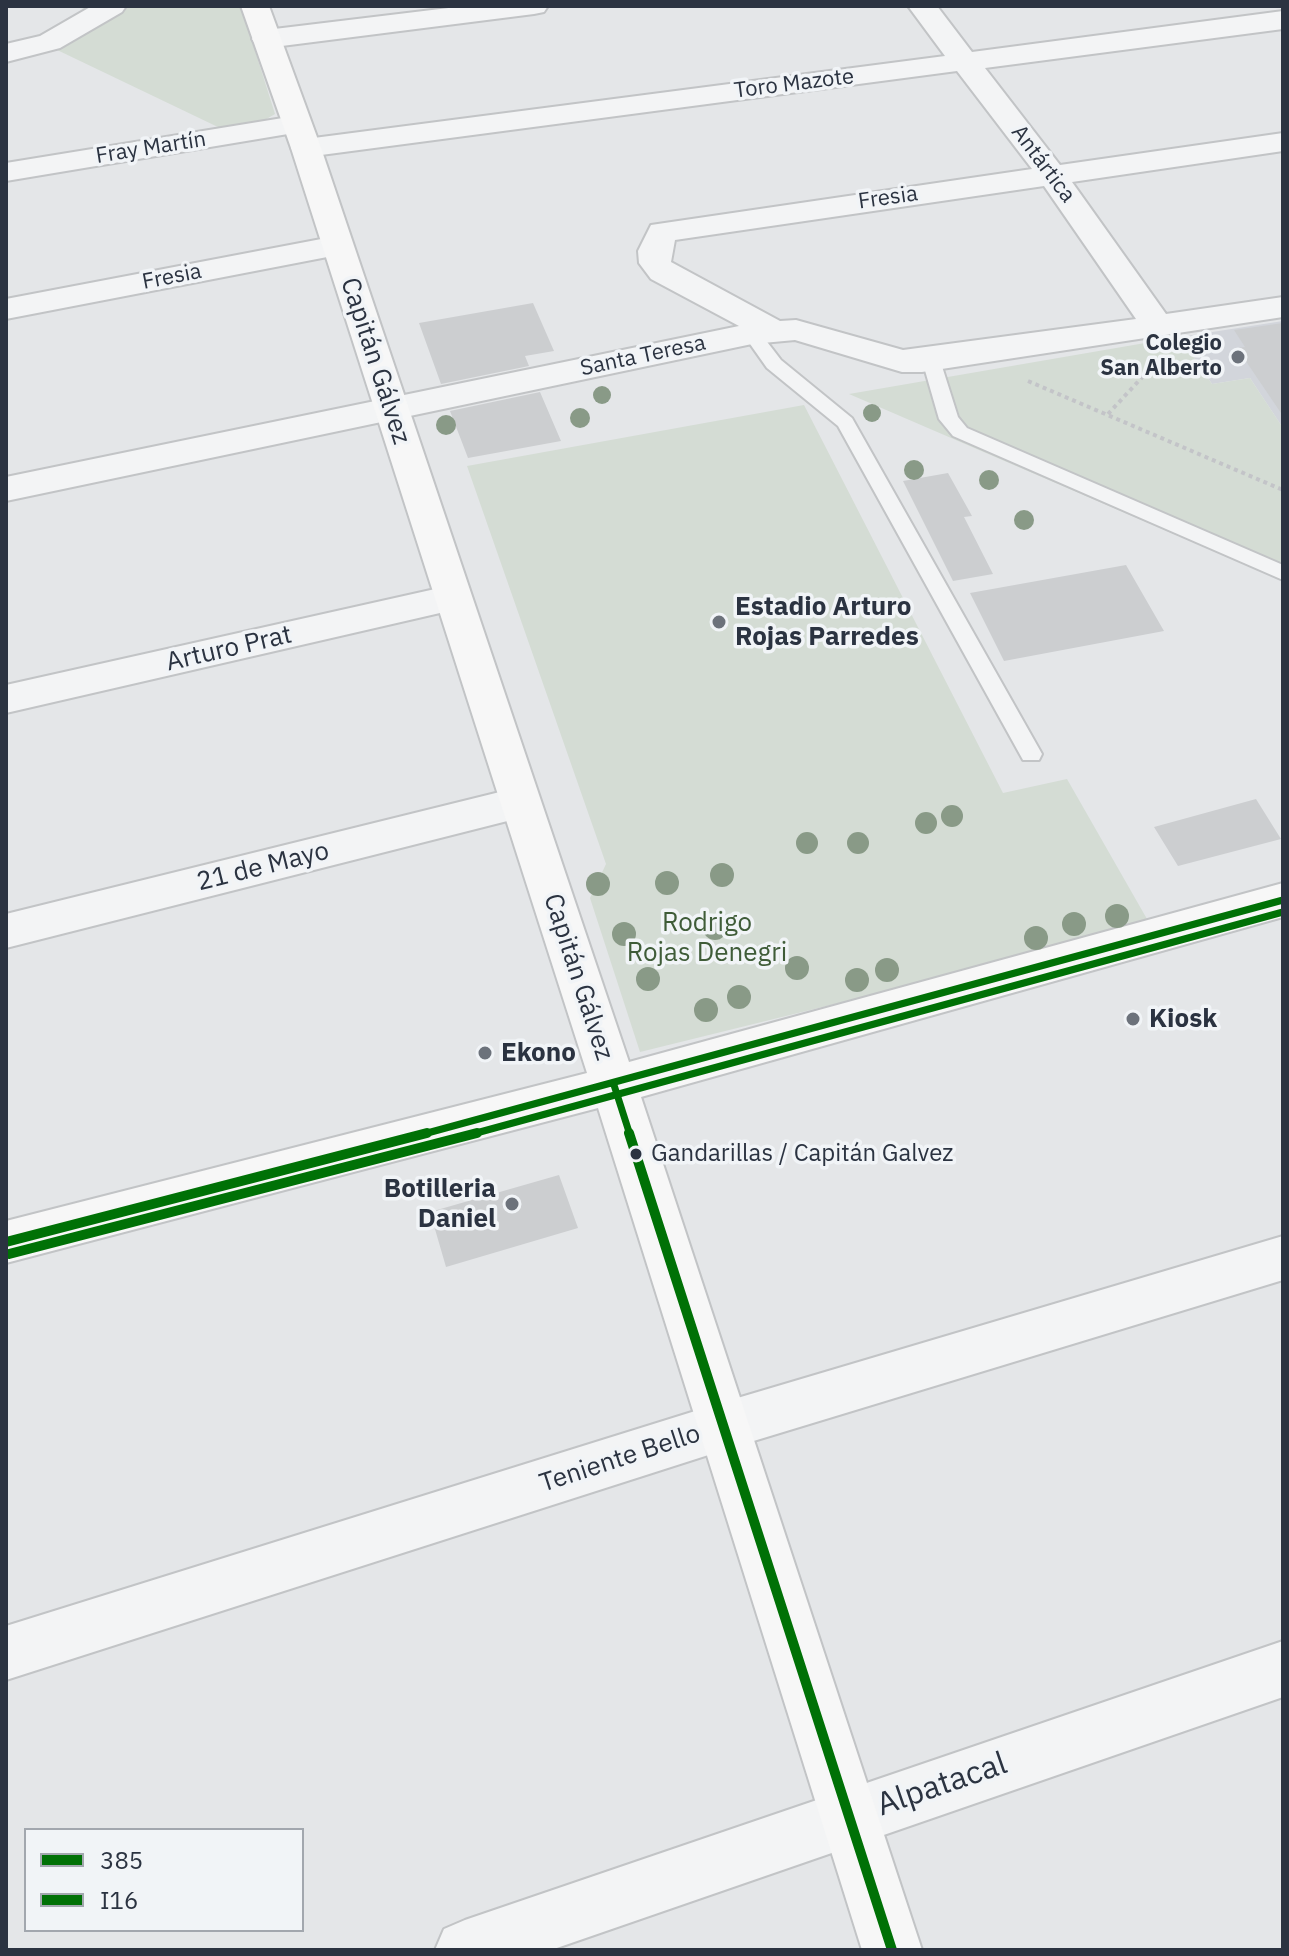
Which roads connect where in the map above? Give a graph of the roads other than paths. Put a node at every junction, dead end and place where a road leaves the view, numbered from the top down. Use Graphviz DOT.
graph roads {
  1 [pos="112,6"];
  2 [pos="534,6"];
  3 [pos="922,6"];
  4 [pos="1283,20"];
  5 [pos="261,22"];
  6 [pos="6,53"];
  7 [pos="964,61"];
  8 [pos="301,136"];
  9 [pos="1283,142"];
  10 [pos="6,172"];
  11 [pos="1052,175"];
  12 [pos="337,246"];
  13 [pos="1283,307"];
  14 [pos="6,309"];
  15 [pos="1158,327"];
  16 [pos="762,332"];
  17 [pos="931,360"];
  18 [pos="391,408"];
  19 [pos="6,489"];
  20 [pos="1283,573"];
  21 [pos="453,598"];
  22 [pos="6,699"];
  23 [pos="1031,754"];
  24 [pos="520,803"];
  25 [pos="1283,900"];
  26 [pos="6,931"];
  27 [pos="614,1085"];
  28 [pos="6,1242"];
  29 [pos="1283,1258"];
  30 [pos="724,1426"];
  31 [pos="6,1653"];
  32 [pos="1283,1669"];
  33 [pos="849,1816"];
  34 [pos="465,1950"];
  35 [pos="892,1950"];
  1 -- 6 [label="street"];
  2 -- 5 [label="street"];
  3 -- 7 [label="street, Antártica"];
  4 -- 7 [label="street, Toro Mazote"];
  5 -- 8 [label="street, Capitán Gálvez"];
  7 -- 8 [label="street, Toro Mazote"];
  7 -- 11 [label="street, Antártica"];
  8 -- 10 [label="street, Fray Martín"];
  8 -- 12 [label="street, Capitán Gálvez"];
  9 -- 11 [label="street, Fresia"];
  11 -- 15 [label="street, Antártica"];
  11 -- 16 [label="street, Fresia"];
  12 -- 14 [label="street, Fresia"];
  12 -- 18 [label="street, Capitán Gálvez"];
  13 -- 15 [label="street, Santa Teresa"];
  15 -- 17 [label="street, Santa Teresa"];
  16 -- 17 [label="street, Santa Teresa"];
  16 -- 18 [label="street, Santa Teresa"];
  16 -- 23 [label="lane"];
  17 -- 20 [label="lane"];
  18 -- 19 [label="street, Santa Teresa"];
  18 -- 21 [label="street, Capitán Gálvez"];
  21 -- 22 [label="street, Arturo Prat"];
  21 -- 24 [label="street, Capitán Gálvez"];
  24 -- 26 [label="street, 21 de Mayo"];
  24 -- 27 [label="street, Capitán Gálvez"];
  25 -- 27 [label="street"];
  27 -- 28 [label="street"];
  27 -- 30 [label="street, Capitán Gálvez"];
  29 -- 30 [label="street, Teniente Bello"];
  30 -- 31 [label="street, Teniente Bello"];
  30 -- 33 [label="street, Capitán Gálvez"];
  32 -- 33 [label="street, Alpatacal"];
  33 -- 34 [label="street, Alpatacal"];
  33 -- 35 [label="street, Capitán Gálvez"];
}
